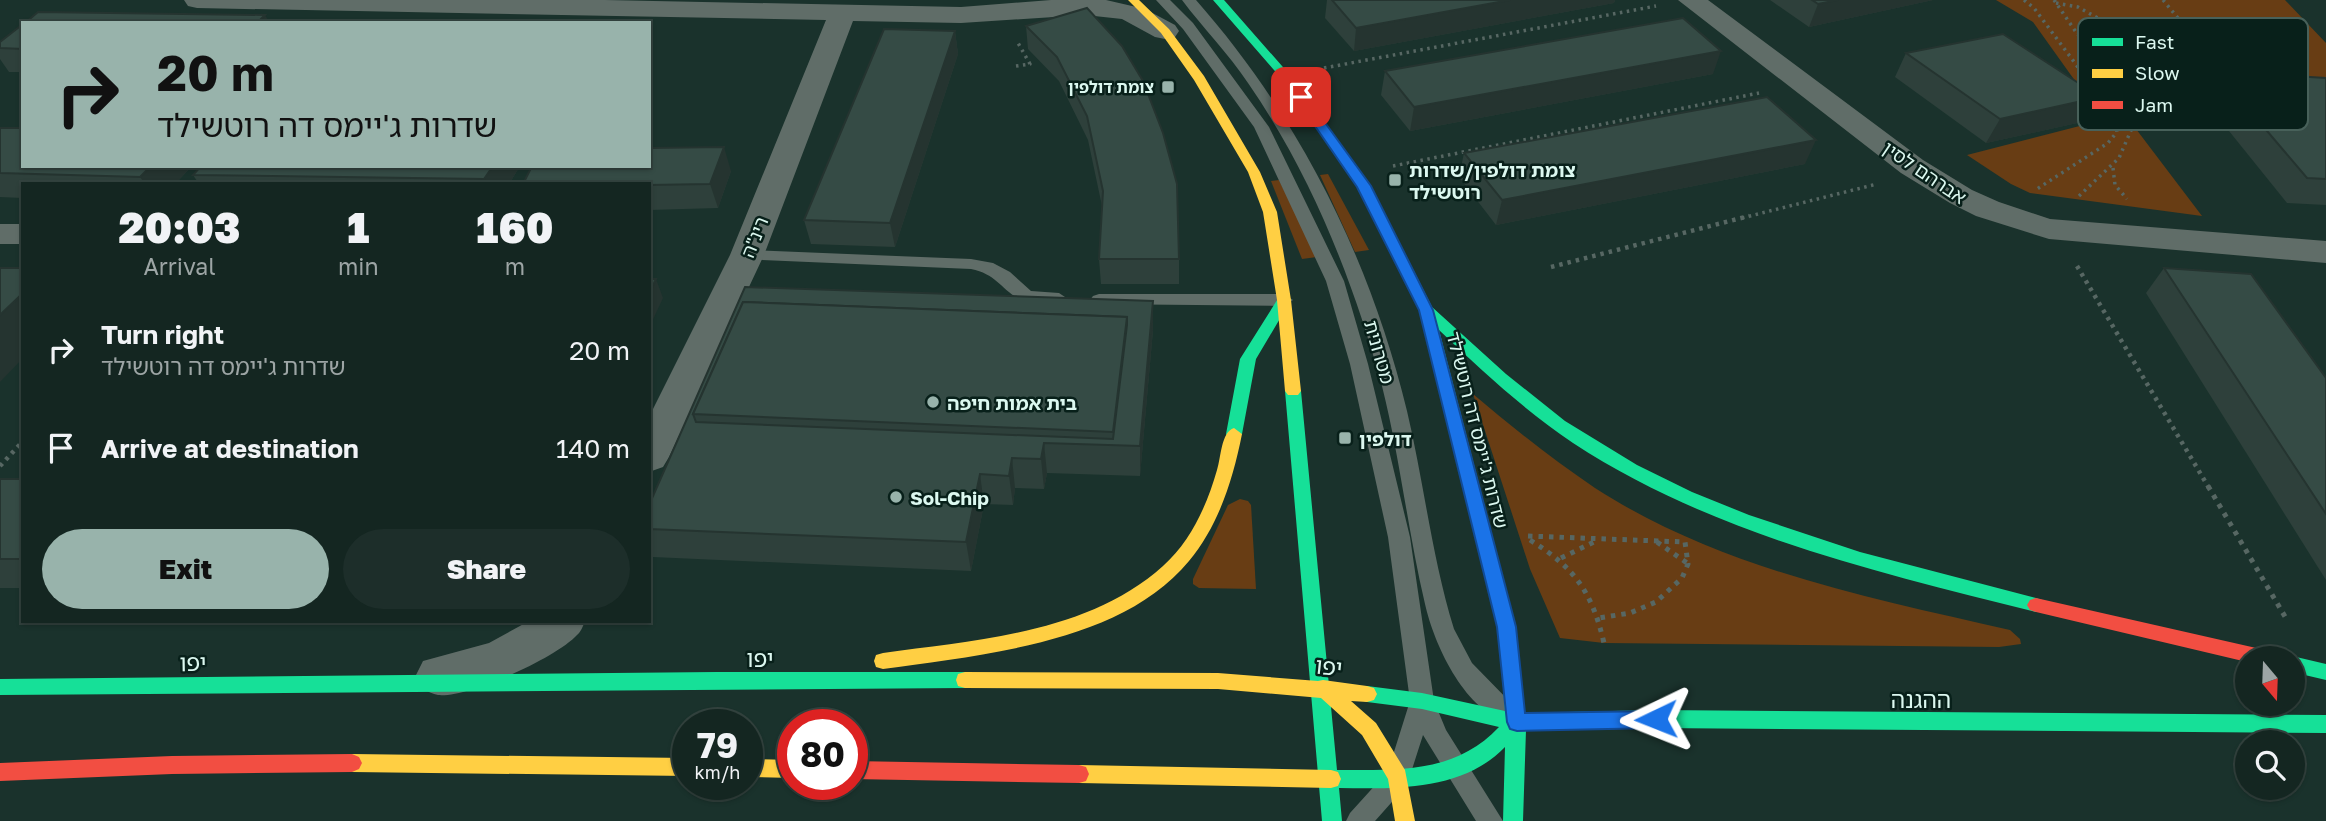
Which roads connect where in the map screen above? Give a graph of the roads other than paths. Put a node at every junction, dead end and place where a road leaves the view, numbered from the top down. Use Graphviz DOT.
graph roads {
  1 [pos="197,0"];
  2 [pos="1050,0"];
  3 [pos="1133,0"];
  4 [pos="1163,0"];
  5 [pos="1189,0"];
  6 [pos="1218,0"];
  7 [pos="1691,0"];
  8 [pos="843,12"];
  9 [pos="961,15"];
  10 [pos="1165,31"];
  11 [pos="0,234"];
  12 [pos="21,234"];
  13 [pos="2326,252"];
  14 [pos="747,255"];
  15 [pos="1284,300"];
  16 [pos="1426,310"];
  17 [pos="651,453"];
  18 [pos="561,623"];
  19 [pos="2235,651"];
  20 [pos="2305,667"];
  21 [pos="2326,672"];
  22 [pos="716,680"];
  23 [pos="392,683"];
  24 [pos="0,687"];
  25 [pos="1323,688"];
  26 [pos="1422,701"];
  27 [pos="1517,722"];
  28 [pos="2326,724"];
  29 [pos="672,767"];
  30 [pos="868,770"];
  31 [pos="1455,770"];
  32 [pos="0,772"];
  33 [pos="1398,777"];
  34 [pos="1329,779"];
  35 [pos="1332,821"];
  36 [pos="1359,821"];
  37 [pos="1405,821"];
  38 [pos="1490,821"];
  39 [pos="1513,821"];
  1 -- 8 [label="street"];
  2 -- 9 [label="street"];
  3 -- 10 [label="main road"];
  4 -- 26 [label="lane, מטרונית"];
  5 -- 27 [label="lane, מטרונית"];
  6 -- 16 [label="main road, שדרות ג'יימס דה רוטשילד"];
  7 -- 13 [label="street, אברהם לסין"];
  8 -- 9 [label="street"];
  8 -- 14 [label="street, רינ\"ה"];
  9 -- 10 [label="street"];
  10 -- 15 [label="main road"];
  11 -- 12 [label="street"];
  14 -- 15 [label="lane"];
  14 -- 17 [label="street, רינ\"ה"];
  15 -- 22 [label="main road"];
  15 -- 25 [label="main road"];
  16 -- 19 [label="main road"];
  16 -- 27 [label="main road, שדרות ג'יימס דה רוטשילד"];
  18 -- 23 [label="street"];
  20 -- 21 [label="main road"];
  22 -- 23 [label="main road, יפו"];
  22 -- 25 [label="main road, יפו"];
  23 -- 24 [label="main road, יפו"];
  25 -- 26 [label="main road, יפו"];
  25 -- 33 [label="main road"];
  25 -- 34 [label="main road"];
  26 -- 27 [label="main road, יפו"];
  26 -- 31 [label="lane, מטרונית"];
  26 -- 33 [label="lane, מטרונית"];
  27 -- 28 [label="main road, ההגנה"];
  27 -- 31 [label="main road"];
  27 -- 39 [label="main road, שדרות ג'יימס דה רוטשילד"];
  29 -- 32 [label="main road"];
  30 -- 34 [label="main road"];
  31 -- 33 [label="main road"];
  31 -- 38 [label="lane, מטרונית"];
  33 -- 34 [label="main road"];
  33 -- 36 [label="lane, מטרונית"];
  33 -- 37 [label="main road"];
  34 -- 35 [label="main road"];
}
